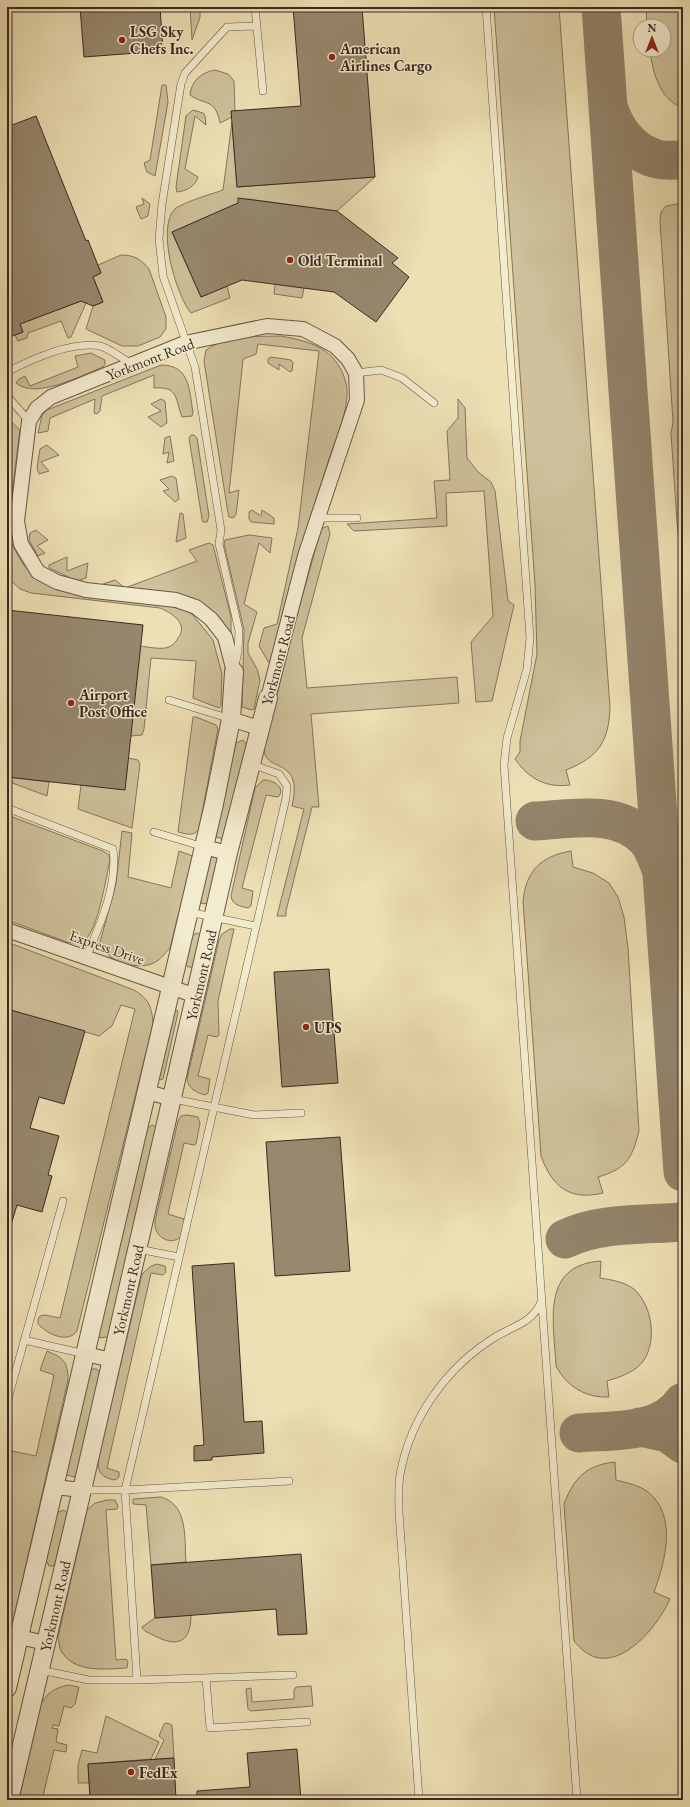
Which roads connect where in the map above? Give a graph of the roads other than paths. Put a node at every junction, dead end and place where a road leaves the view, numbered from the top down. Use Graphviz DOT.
graph roads {
  1 [pos="255,7"];
  2 [pos="486,7"];
  3 [pos="257,26"];
  4 [pos="263,91"];
  5 [pos="185,343"];
  6 [pos="133,364"];
  7 [pos="7,372"];
  8 [pos="356,373"];
  9 [pos="7,396"];
  10 [pos="434,403"];
  11 [pos="29,420"];
  12 [pos="318,518"];
  13 [pos="357,518"];
  14 [pos="234,672"];
  15 [pos="268,698"];
  16 [pos="169,700"];
  17 [pos="231,720"];
  18 [pos="259,728"];
  19 [pos="250,764"];
  20 [pos="7,808"];
  21 [pos="154,832"];
  22 [pos="204,847"];
  23 [pos="228,853"];
  24 [pos="189,912"];
  25 [pos="214,917"];
  26 [pos="256,926"];
  27 [pos="7,930"];
  28 [pos="86,958"];
  29 [pos="171,988"];
  30 [pos="196,996"];
  31 [pos="147,1092"];
  32 [pos="173,1098"];
  33 [pos="214,1107"];
  34 [pos="301,1113"];
  35 [pos="63,1201"];
  36 [pos="138,1249"];
  37 [pos="179,1257"];
  38 [pos="542,1300"];
  39 [pos="24,1340"];
  40 [pos="86,1354"];
  41 [pos="112,1360"];
  42 [pos="8,1399"];
  43 [pos="289,1481"];
  44 [pos="54,1487"];
  45 [pos="82,1490"];
  46 [pos="125,1490"];
  47 [pos="16,1636"];
  48 [pos="46,1643"];
  49 [pos="40,1670"];
  50 [pos="294,1675"];
  51 [pos="206,1678"];
  52 [pos="137,1680"];
  53 [pos="7,1688"];
  54 [pos="307,1722"];
  55 [pos="9,1800"];
  56 [pos="419,1800"];
  57 [pos="577,1800"];
  1 -- 3 [label="lane"];
  2 -- 38 [label="lane"];
  3 -- 4 [label="lane"];
  3 -- 5 [label="lane"];
  5 -- 6 [label="street, Yorkmont Road"];
  5 -- 8 [label="street, Yorkmont Road"];
  5 -- 14 [label="lane"];
  6 -- 7 [label="lane"];
  6 -- 11 [label="street, Yorkmont Road"];
  8 -- 10 [label="lane"];
  8 -- 12 [label="street, Yorkmont Road"];
  9 -- 11 [label="lane"];
  11 -- 14 [label="street, Yorkmont Road"];
  12 -- 13 [label="lane"];
  12 -- 15 [label="street, Yorkmont Road"];
  14 -- 17 [label="street, Yorkmont Road"];
  15 -- 18 [label="street, Yorkmont Road"];
  16 -- 17 [label="lane"];
  17 -- 18 [label="street"];
  17 -- 22 [label="street, Yorkmont Road"];
  18 -- 19 [label="street, Yorkmont Road"];
  19 -- 23 [label="street, Yorkmont Road"];
  19 -- 26 [label="lane"];
  20 -- 28 [label="lane"];
  21 -- 22 [label="lane"];
  22 -- 23 [label="street"];
  22 -- 24 [label="street, Yorkmont Road"];
  23 -- 25 [label="street, Yorkmont Road"];
  24 -- 25 [label="lane"];
  24 -- 29 [label="street, Yorkmont Road"];
  25 -- 26 [label="lane"];
  25 -- 30 [label="street, Yorkmont Road"];
  26 -- 33 [label="lane"];
  27 -- 28 [label="street, Express Drive"];
  28 -- 29 [label="street, Express Drive"];
  29 -- 30 [label="street, Express Drive"];
  29 -- 31 [label="street, Yorkmont Road"];
  30 -- 32 [label="street, Yorkmont Road"];
  31 -- 32 [label="street"];
  31 -- 40 [label="street, Yorkmont Road"];
  32 -- 33 [label="lane"];
  32 -- 36 [label="street, Yorkmont Road"];
  33 -- 34 [label="lane"];
  33 -- 37 [label="lane"];
  35 -- 39 [label="lane"];
  36 -- 37 [label="lane"];
  36 -- 41 [label="street, Yorkmont Road"];
  37 -- 46 [label="lane"];
  38 -- 56 [label="lane"];
  38 -- 57 [label="lane"];
  39 -- 40 [label="lane"];
  39 -- 42 [label="lane"];
  40 -- 41 [label="street"];
  40 -- 44 [label="street, Yorkmont Road"];
  41 -- 45 [label="street, Yorkmont Road"];
  43 -- 46 [label="lane"];
  44 -- 45 [label="street"];
  44 -- 47 [label="street, Yorkmont Road"];
  45 -- 46 [label="lane"];
  45 -- 48 [label="street, Yorkmont Road"];
  46 -- 52 [label="lane"];
  47 -- 48 [label="street"];
  47 -- 53 [label="street, Yorkmont Road"];
  48 -- 49 [label="street, Yorkmont Road"];
  49 -- 52 [label="lane"];
  49 -- 55 [label="street, Yorkmont Road"];
  50 -- 51 [label="lane"];
  51 -- 52 [label="lane"];
  51 -- 54 [label="lane"];
}
